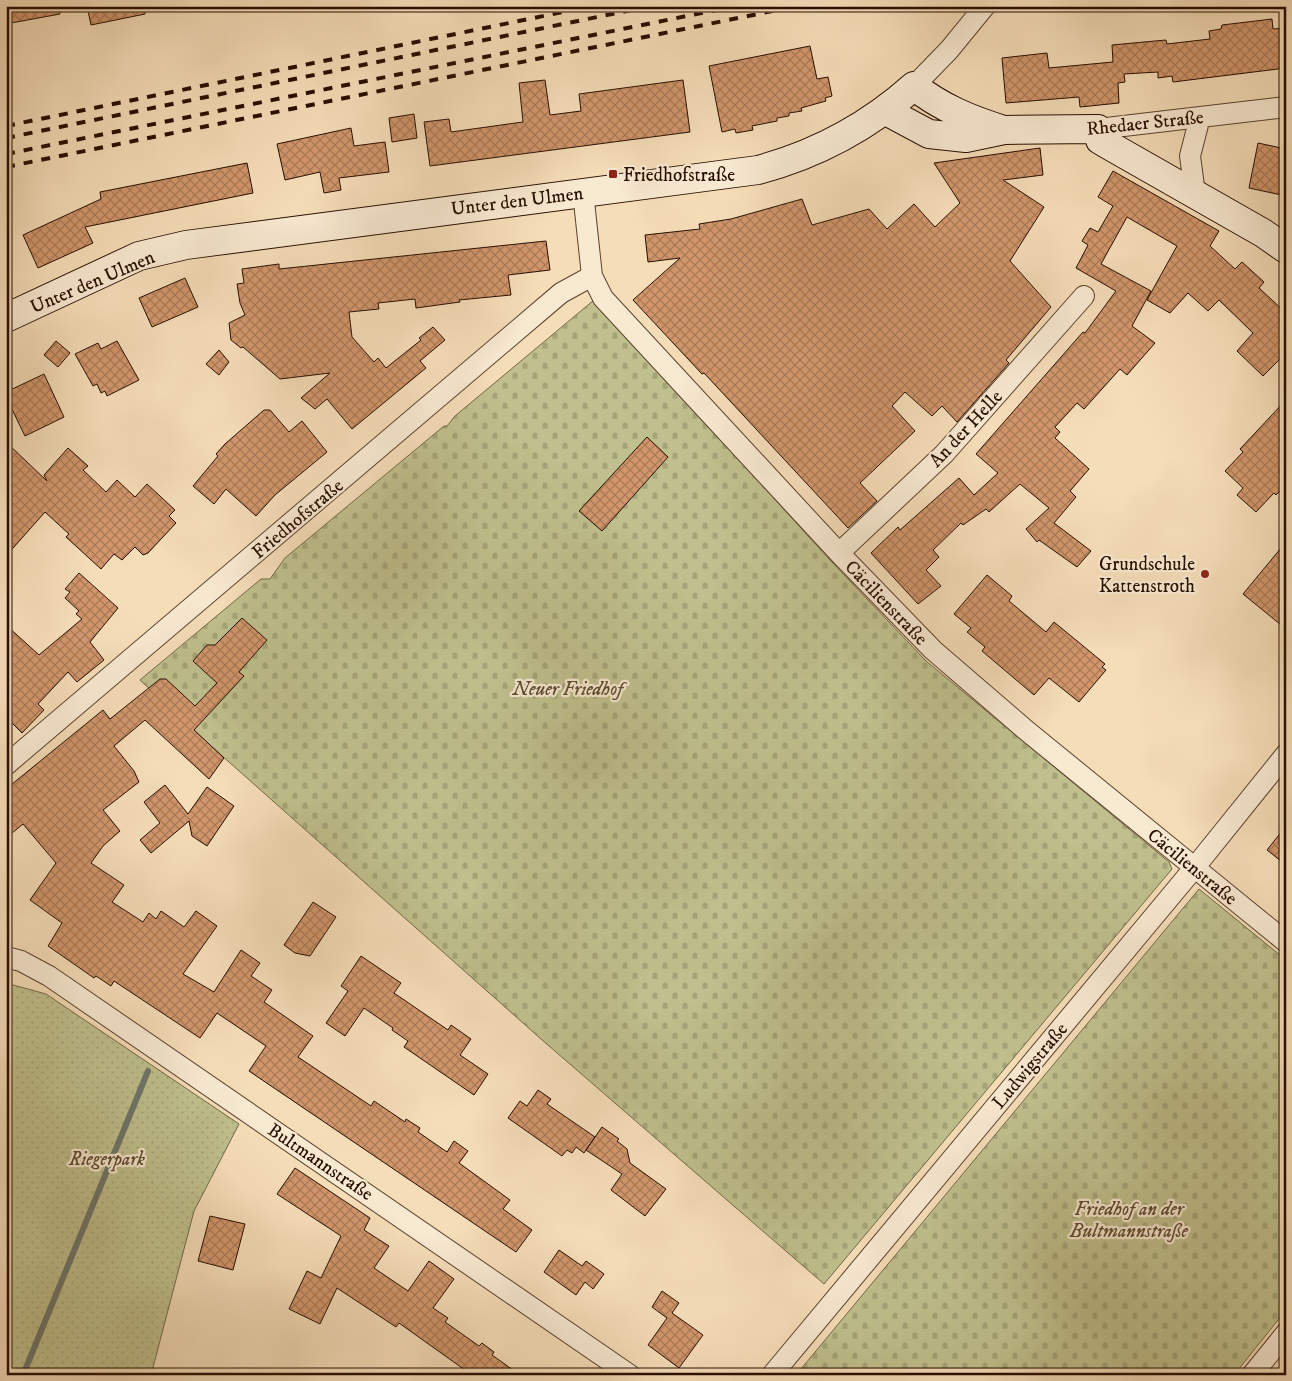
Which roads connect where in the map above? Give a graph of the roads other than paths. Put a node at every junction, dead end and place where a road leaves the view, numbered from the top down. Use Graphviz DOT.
graph roads {
  1 [pos="985,6"];
  2 [pos="914,86"];
  3 [pos="1286,107"];
  4 [pos="886,111"];
  5 [pos="1200,117"];
  6 [pos="1098,129"];
  7 [pos="1004,130"];
  8 [pos="583,192"];
  9 [pos="1195,194"];
  10 [pos="1286,248"];
  11 [pos="592,276"];
  12 [pos="1084,296"];
  13 [pos="6,318"];
  14 [pos="839,553"];
  15 [pos="1286,754"];
  16 [pos="6,765"];
  17 [pos="1195,868"];
  18 [pos="1286,942"];
  19 [pos="6,957"];
  20 [pos="1286,1333"];
  21 [pos="630,1375"];
  22 [pos="772,1375"];
  23 [pos="1252,1375"];
  1 -- 2 [label="street, Unter den Ulmen"];
  2 -- 4 [label="main road, Unter den Ulmen"];
  2 -- 7 [label="main road, Rhedaer Straße"];
  3 -- 5 [label="street, Rhedaer Straße"];
  4 -- 7 [label="main road, Rhedaer Straße"];
  4 -- 8 [label="main road, Unter den Ulmen"];
  5 -- 6 [label="street, Rhedaer Straße"];
  5 -- 9 [label="street"];
  6 -- 7 [label="main road, Rhedaer Straße"];
  6 -- 9 [label="main road"];
  8 -- 11 [label="street, Cäcilienstraße"];
  8 -- 13 [label="main road, Unter den Ulmen"];
  9 -- 10 [label="main road"];
  11 -- 14 [label="street, Cäcilienstraße"];
  11 -- 16 [label="street, Friedhofstraße"];
  12 -- 14 [label="street, An der Helle"];
  14 -- 17 [label="street, Cäcilienstraße"];
  15 -- 17 [label="street, Ludwigstraße"];
  17 -- 18 [label="street, Cäcilienstraße"];
  17 -- 22 [label="street, Ludwigstraße"];
  19 -- 21 [label="street, Bultmannstraße"];
  20 -- 23 [label="street"];
}
